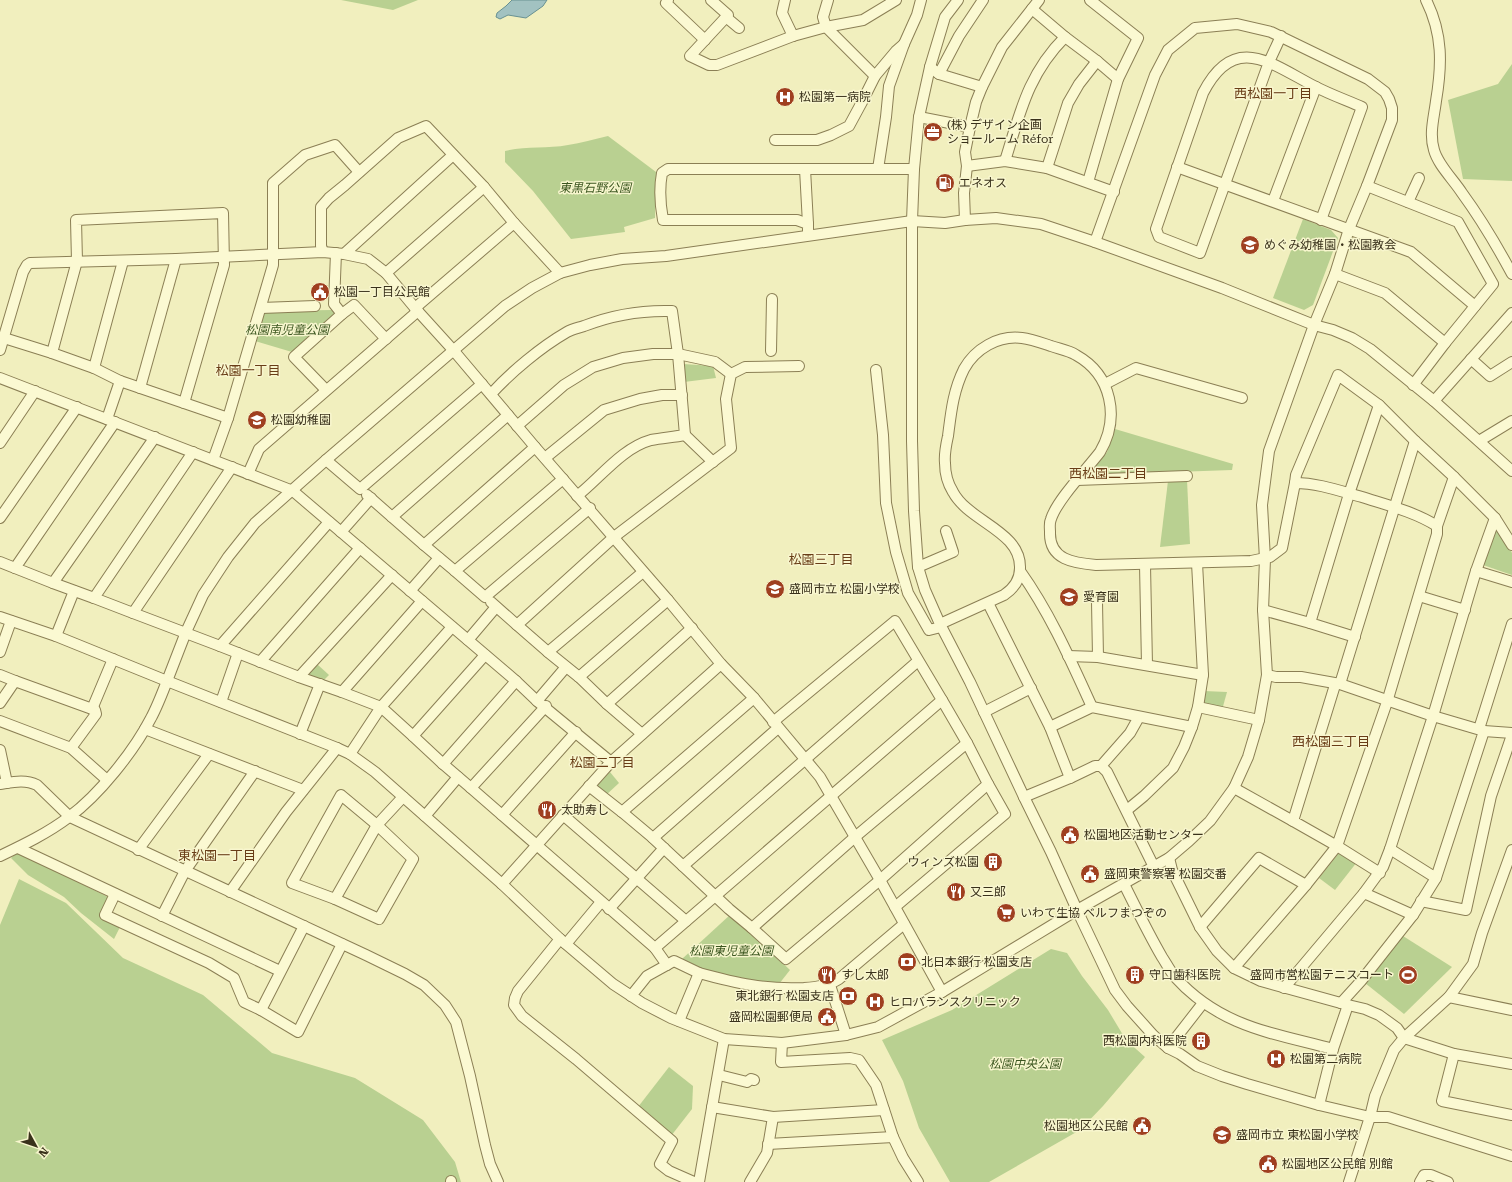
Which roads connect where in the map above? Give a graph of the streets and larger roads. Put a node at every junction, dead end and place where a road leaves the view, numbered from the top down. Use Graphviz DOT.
graph roads {
  1 [pos="668,0"];
  2 [pos="711,0"];
  3 [pos="785,0"];
  4 [pos="828,0"];
  5 [pos="896,0"];
  6 [pos="922,0"];
  7 [pos="958,0"];
  8 [pos="983,0"];
  9 [pos="1039,0"];
  10 [pos="1090,0"];
  11 [pos="1426,0"];
  12 [pos="1032,9"];
  13 [pos="727,18"];
  14 [pos="826,27"];
  15 [pos="739,28"];
  16 [pos="793,36"];
  17 [pos="1065,36"];
  18 [pos="1281,36"];
  19 [pos="705,40"];
  20 [pos="904,44"];
  21 [pos="1097,61"];
  22 [pos="1269,62"];
  23 [pos="930,67"];
  24 [pos="939,74"];
  25 [pos="874,76"];
  26 [pos="1118,78"];
  27 [pos="982,87"];
  28 [pos="1316,87"];
  29 [pos="919,117"];
  30 [pos="970,127"];
  31 [pos="775,140"];
  32 [pos="453,155"];
  33 [pos="1005,161"];
  34 [pos="967,166"];
  35 [pos="1177,167"];
  36 [pos="1047,168"];
  37 [pos="804,169"];
  38 [pos="878,169"];
  39 [pos="914,169"];
  40 [pos="359,172"];
  41 [pos="1419,178"];
  42 [pos="1088,182"];
  43 [pos="1226,184"];
  44 [pos="1367,186"];
  45 [pos="484,187"];
  46 [pos="1114,192"];
  47 [pos="1273,201"];
  48 [pos="1408,202"];
  49 [pos="965,220"];
  50 [pos="1321,220"];
  51 [pos="912,221"];
  52 [pos="514,223"];
  53 [pos="808,224"];
  54 [pos="1350,229"];
  55 [pos="808,235"];
  56 [pos="1096,242"];
  57 [pos="323,252"];
  58 [pos="340,254"];
  59 [pos="274,255"];
  60 [pos="224,256"];
  61 [pos="176,259"];
  62 [pos="77,261"];
  63 [pos="123,261"];
  64 [pos="386,273"];
  65 [pos="560,273"];
  66 [pos="1335,274"];
  67 [pos="1512,274"];
  68 [pos="772,299"];
  69 [pos="315,306"];
  70 [pos="1476,306"];
  71 [pos="261,308"];
  72 [pos="416,310"];
  73 [pos="342,314"];
  74 [pos="1512,314"];
  75 [pos="1314,325"];
  76 [pos="3,331"];
  77 [pos="386,339"];
  78 [pos="1445,343"];
  79 [pos="0,350"];
  80 [pos="454,351"];
  81 [pos="771,351"];
  82 [pos="52,353"];
  83 [pos="678,354"];
  84 [pos="1471,359"];
  85 [pos="1512,362"];
  86 [pos="799,366"];
  87 [pos="94,368"];
  88 [pos="876,370"];
  89 [pos="731,374"];
  90 [pos="0,378"];
  91 [pos="120,381"];
  92 [pos="482,384"];
  93 [pos="1104,384"];
  94 [pos="1413,385"];
  95 [pos="140,388"];
  96 [pos="326,390"];
  97 [pos="35,391"];
  98 [pos="491,394"];
  99 [pos="682,395"];
  100 [pos="1242,398"];
  101 [pos="1434,401"];
  102 [pos="184,403"];
  103 [pos="1378,405"];
  104 [pos="77,408"];
  105 [pos="508,415"];
  106 [pos="228,418"];
  107 [pos="110,420"];
  108 [pos="1512,421"];
  109 [pos="517,426"];
  110 [pos="685,435"];
  111 [pos="155,437"];
  112 [pos="1415,441"];
  113 [pos="1479,441"];
  114 [pos="0,442"];
  115 [pos="535,447"];
  116 [pos="193,452"];
  117 [pos="545,458"];
  118 [pos="213,460"];
  119 [pos="326,460"];
  120 [pos="713,462"];
  121 [pos="232,468"];
  122 [pos="1512,471"];
  123 [pos="248,474"];
  124 [pos="1187,476"];
  125 [pos="1454,477"];
  126 [pos="564,479"];
  127 [pos="1077,480"];
  128 [pos="1295,483"];
  129 [pos="360,489"];
  130 [pos="293,491"];
  131 [pos="1349,494"];
  132 [pos="577,496"];
  133 [pos="371,498"];
  134 [pos="1395,507"];
  135 [pos="590,508"];
  136 [pos="392,517"];
  137 [pos="0,518"];
  138 [pos="1495,518"];
  139 [pos="329,522"];
  140 [pos="1438,526"];
  141 [pos="946,531"];
  142 [pos="341,532"];
  143 [pos="614,538"];
  144 [pos="424,545"];
  145 [pos="1512,545"];
  146 [pos="360,548"];
  147 [pos="440,558"];
  148 [pos="1265,558"];
  149 [pos="0,562"];
  150 [pos="1197,563"];
  151 [pos="1145,565"];
  152 [pos="918,567"];
  153 [pos="15,568"];
  154 [pos="455,571"];
  155 [pos="1020,571"];
  156 [pos="1476,571"];
  157 [pos="643,572"];
  158 [pos="392,575"];
  159 [pos="1512,582"];
  160 [pos="53,583"];
  161 [pos="74,590"];
  162 [pos="410,591"];
  163 [pos="485,596"];
  164 [pos="1418,596"];
  165 [pos="94,598"];
  166 [pos="422,600"];
  167 [pos="668,600"];
  168 [pos="1097,602"];
  169 [pos="988,603"];
  170 [pos="496,607"];
  171 [pos="1263,610"];
  172 [pos="1465,610"];
  173 [pos="133,613"];
  174 [pos="0,617"];
  175 [pos="10,621"];
  176 [pos="1310,623"];
  177 [pos="1512,624"];
  178 [pos="517,625"];
  179 [pos="452,626"];
  180 [pos="941,626"];
  181 [pos="692,628"];
  182 [pos="186,632"];
  183 [pos="56,636"];
  184 [pos="1354,637"];
  185 [pos="468,640"];
  186 [pos="220,646"];
  187 [pos="0,652"];
  188 [pos="548,652"];
  189 [pos="238,653"];
  190 [pos="485,655"];
  191 [pos="1068,656"];
  192 [pos="1098,657"];
  193 [pos="113,660"];
  194 [pos="918,660"];
  195 [pos="260,662"];
  196 [pos="721,664"];
  197 [pos="1147,665"];
  198 [pos="566,667"];
  199 [pos="1203,674"];
  200 [pos="0,675"];
  201 [pos="1267,675"];
  202 [pos="299,677"];
  203 [pos="579,677"];
  204 [pos="16,681"];
  205 [pos="516,681"];
  206 [pos="167,682"];
  207 [pos="320,684"];
  208 [pos="1338,685"];
  209 [pos="1031,688"];
  210 [pos="342,692"];
  211 [pos="754,698"];
  212 [pos="942,700"];
  213 [pos="221,702"];
  214 [pos="1387,702"];
  215 [pos="0,703"];
  216 [pos="541,704"];
  217 [pos="607,704"];
  218 [pos="380,707"];
  219 [pos="1092,707"];
  220 [pos="1198,707"];
  221 [pos="92,709"];
  222 [pos="984,712"];
  223 [pos="1433,716"];
  224 [pos="1139,717"];
  225 [pos="1259,720"];
  226 [pos="0,721"];
  227 [pos="776,725"];
  228 [pos="1192,726"];
  229 [pos="1050,727"];
  230 [pos="144,729"];
  231 [pos="1481,730"];
  232 [pos="576,732"];
  233 [pos="300,734"];
  234 [pos="642,734"];
  235 [pos="1512,734"];
  236 [pos="414,736"];
  237 [pos="967,743"];
  238 [pos="71,748"];
  239 [pos="337,748"];
  240 [pos="0,750"];
  241 [pos="209,754"];
  242 [pos="350,754"];
  243 [pos="804,759"];
  244 [pos="611,762"];
  245 [pos="443,764"];
  246 [pos="1101,766"];
  247 [pos="255,771"];
  248 [pos="458,777"];
  249 [pos="1070,778"];
  250 [pos="107,780"];
  251 [pos="4,783"];
  252 [pos="988,784"];
  253 [pos="589,786"];
  254 [pos="471,788"];
  255 [pos="1234,788"];
  256 [pos="304,790"];
  257 [pos="403,797"];
  258 [pos="830,797"];
  259 [pos="1024,797"];
  260 [pos="1127,810"];
  261 [pos="622,812"];
  262 [pos="502,815"];
  263 [pos="563,815"];
  264 [pos="425,816"];
  265 [pos="70,817"];
  266 [pos="1294,821"];
  267 [pos="377,825"];
  268 [pos="855,837"];
  269 [pos="653,838"];
  270 [pos="535,845"];
  271 [pos="1337,846"];
  272 [pos="18,848"];
  273 [pos="664,848"];
  274 [pos="1390,849"];
  275 [pos="138,850"];
  276 [pos="1511,854"];
  277 [pos="0,856"];
  278 [pos="1169,858"];
  279 [pos="683,866"];
  280 [pos="1154,867"];
  281 [pos="185,871"];
  282 [pos="1380,873"];
  283 [pos="636,878"];
  284 [pos="1436,878"];
  285 [pos="880,880"];
  286 [pos="502,884"];
  287 [pos="1124,884"];
  288 [pos="1306,885"];
  289 [pos="230,892"];
  290 [pos="1364,893"];
  291 [pos="115,894"];
  292 [pos="715,896"];
  293 [pos="336,899"];
  294 [pos="1421,901"];
  295 [pos="605,905"];
  296 [pos="894,907"];
  297 [pos="1077,910"];
  298 [pos="1413,915"];
  299 [pos="162,916"];
  300 [pos="686,921"];
  301 [pos="904,924"];
  302 [pos="304,926"];
  303 [pos="1200,927"];
  304 [pos="752,928"];
  305 [pos="563,941"];
  306 [pos="342,944"];
  307 [pos="655,948"];
  308 [pos="667,965"];
  309 [pos="1234,968"];
  310 [pos="280,971"];
  311 [pos="699,973"];
  312 [pos="830,985"];
  313 [pos="1284,988"];
  314 [pos="942,992"];
  315 [pos="631,996"];
  316 [pos="1448,997"];
  317 [pos="1203,1003"];
  318 [pos="1344,1004"];
  319 [pos="261,1010"];
  320 [pos="1512,1010"];
  321 [pos="679,1021"];
  322 [pos="846,1035"];
  323 [pos="1404,1038"];
  324 [pos="724,1039"];
  325 [pos="782,1043"];
  326 [pos="1168,1048"];
  327 [pos="1333,1049"];
  328 [pos="1454,1054"];
  329 [pos="1512,1064"];
  330 [pos="719,1075"];
  331 [pos="754,1080"];
  332 [pos="1319,1105"];
  333 [pos="712,1107"];
  334 [pos="884,1110"];
  335 [pos="1512,1115"];
  336 [pos="1370,1117"];
  337 [pos="773,1118"];
  338 [pos="893,1137"];
  339 [pos="768,1144"];
  340 [pos="1512,1156"];
  341 [pos="498,1182"];
  342 [pos="694,1182"];
  343 [pos="699,1182"];
  344 [pos="750,1182"];
  345 [pos="918,1182"];
  346 [pos="1349,1182"];
  347 [pos="1420,1182"];
  348 [pos="1448,1182"];
  1 -- 19 [label="street"];
  2 -- 13 [label="street"];
  3 -- 16 [label="street"];
  4 -- 14 [label="street"];
  5 -- 14 [label="street"];
  6 -- 20 [label="street"];
  7 -- 23 [label="street"];
  8 -- 24 [label="street"];
  9 -- 12 [label="street"];
  10 -- 26 [label="street"];
  11 -- 67 [label="street"];
  12 -- 17 [label="street"];
  12 -- 27 [label="street"];
  13 -- 15 [label="street"];
  13 -- 19 [label="street"];
  14 -- 16 [label="street"];
  14 -- 25 [label="street"];
  16 -- 19 [label="street"];
  17 -- 21 [label="street"];
  17 -- 33 [label="street"];
  18 -- 22 [label="street"];
  18 -- 44 [label="street"];
  18 -- 46 [label="street"];
  20 -- 25 [label="street"];
  20 -- 38 [label="street"];
  21 -- 26 [label="street"];
  21 -- 36 [label="street"];
  22 -- 28 [label="street"];
  22 -- 35 [label="street"];
  22 -- 43 [label="street"];
  23 -- 24 [label="street"];
  23 -- 29 [label="street"];
  24 -- 27 [label="street"];
  25 -- 31 [label="street"];
  26 -- 42 [label="street"];
  27 -- 30 [label="street"];
  28 -- 47 [label="street"];
  28 -- 50 [label="street"];
  29 -- 30 [label="street"];
  29 -- 39 [label="street"];
  30 -- 34 [label="street"];
  32 -- 40 [label="street"];
  32 -- 45 [label="street"];
  32 -- 58 [label="street"];
  33 -- 34 [label="street"];
  33 -- 36 [label="street"];
  34 -- 49 [label="street"];
  35 -- 43 [label="street"];
  35 -- 43 [label="street"];
  36 -- 42 [label="street"];
  37 -- 38 [label="street"];
  37 -- 53 [label="street"];
  37 -- 53 [label="street"];
  38 -- 39 [label="street"];
  39 -- 51 [label="street"];
  40 -- 57 [label="street"];
  40 -- 59 [label="street"];
  41 -- 48 [label="street"];
  42 -- 46 [label="street"];
  43 -- 47 [label="street"];
  44 -- 48 [label="street"];
  44 -- 54 [label="street"];
  45 -- 52 [label="street"];
  45 -- 64 [label="street"];
  46 -- 56 [label="street"];
  47 -- 50 [label="street"];
  48 -- 70 [label="street"];
  49 -- 51 [label="street"];
  49 -- 56 [label="street"];
  50 -- 54 [label="street"];
  51 -- 55 [label="street"];
  51 -- 152 [label="street"];
  52 -- 65 [label="street"];
  52 -- 72 [label="street"];
  53 -- 55 [label="street"];
  54 -- 66 [label="street"];
  54 -- 70 [label="street"];
  55 -- 65 [label="street"];
  56 -- 75 [label="street"];
  57 -- 58 [label="street"];
  57 -- 59 [label="street"];
  58 -- 64 [label="street"];
  58 -- 73 [label="street"];
  59 -- 60 [label="street"];
  59 -- 71 [label="street"];
  60 -- 61 [label="street"];
  60 -- 62 [label="street"];
  60 -- 102 [label="street"];
  61 -- 63 [label="street"];
  61 -- 95 [label="street"];
  62 -- 63 [label="street"];
  62 -- 76 [label="street"];
  62 -- 82 [label="street"];
  63 -- 87 [label="street"];
  64 -- 72 [label="street"];
  65 -- 80 [label="street"];
  66 -- 75 [label="street"];
  66 -- 78 [label="street"];
  68 -- 81 [label="street"];
  69 -- 71 [label="street"];
  70 -- 78 [label="street"];
  71 -- 106 [label="street"];
  72 -- 77 [label="street"];
  72 -- 80 [label="street"];
  73 -- 77 [label="street"];
  73 -- 96 [label="street"];
  74 -- 84 [label="street"];
  75 -- 94 [label="street"];
  75 -- 148 [label="street"];
  76 -- 79 [label="street"];
  76 -- 82 [label="street"];
  77 -- 96 [label="street"];
  78 -- 94 [label="street"];
  80 -- 92 [label="street"];
  80 -- 119 [label="street"];
  82 -- 87 [label="street"];
  83 -- 89 [label="street"];
  83 -- 98 [label="street"];
  83 -- 99 [label="street"];
  83 -- 109 [label="street"];
  84 -- 85 [label="street"];
  84 -- 101 [label="street"];
  86 -- 89 [label="street"];
  87 -- 91 [label="street"];
  88 -- 180 [label="street"];
  89 -- 120 [label="street"];
  90 -- 97 [label="street"];
  91 -- 95 [label="street"];
  91 -- 107 [label="street"];
  92 -- 98 [label="street"];
  92 -- 129 [label="street"];
  93 -- 100 [label="street"];
  93 -- 127 [label="street"];
  93 -- 155 [label="street"];
  94 -- 101 [label="street"];
  95 -- 102 [label="street"];
  96 -- 123 [label="street"];
  97 -- 104 [label="street"];
  97 -- 114 [label="street"];
  98 -- 105 [label="street"];
  99 -- 110 [label="street"];
  99 -- 117 [label="street"];
  101 -- 113 [label="street"];
  102 -- 106 [label="street"];
  103 -- 112 [label="street"];
  103 -- 128 [label="street"];
  103 -- 131 [label="street"];
  104 -- 107 [label="street"];
  104 -- 137 [label="street"];
  105 -- 109 [label="street"];
  105 -- 136 [label="street"];
  106 -- 118 [label="street"];
  107 -- 111 [label="street"];
  107 -- 153 [label="street"];
  108 -- 113 [label="street"];
  109 -- 115 [label="street"];
  110 -- 120 [label="street"];
  110 -- 132 [label="street"];
  111 -- 116 [label="street"];
  111 -- 160 [label="street"];
  112 -- 125 [label="street"];
  112 -- 134 [label="street"];
  113 -- 122 [label="street"];
  115 -- 117 [label="street"];
  115 -- 144 [label="street"];
  116 -- 118 [label="street"];
  116 -- 165 [label="street"];
  117 -- 126 [label="street"];
  118 -- 121 [label="street"];
  119 -- 129 [label="street"];
  119 -- 130 [label="street"];
  120 -- 143 [label="street"];
  121 -- 123 [label="street"];
  121 -- 173 [label="street"];
  123 -- 130 [label="street"];
  124 -- 127 [label="street"];
  125 -- 138 [label="street"];
  125 -- 140 [label="street"];
  126 -- 132 [label="street"];
  126 -- 154 [label="street"];
  127 -- 151 [label="street"];
  128 -- 131 [label="street"];
  128 -- 148 [label="street"];
  129 -- 133 [label="street"];
  130 -- 139 [label="street"];
  130 -- 182 [label="street"];
  131 -- 134 [label="street"];
  131 -- 176 [label="street"];
  132 -- 135 [label="street"];
  133 -- 136 [label="street"];
  133 -- 142 [label="street"];
  134 -- 140 [label="street"];
  134 -- 184 [label="street"];
  135 -- 143 [label="street"];
  135 -- 163 [label="street"];
  136 -- 144 [label="street"];
  138 -- 145 [label="street"];
  138 -- 156 [label="street"];
  139 -- 142 [label="street"];
  139 -- 186 [label="street"];
  140 -- 164 [label="street"];
  141 -- 152 [label="street"];
  142 -- 146 [label="street"];
  143 -- 157 [label="street"];
  143 -- 178 [label="street"];
  144 -- 147 [label="street"];
  146 -- 158 [label="street"];
  146 -- 195 [label="street"];
  147 -- 154 [label="street"];
  147 -- 162 [label="street"];
  148 -- 150 [label="street"];
  148 -- 171 [label="street"];
  149 -- 153 [label="street"];
  150 -- 151 [label="street"];
  150 -- 199 [label="street"];
  151 -- 197 [label="street"];
  152 -- 180 [label="street"];
  153 -- 160 [label="street"];
  154 -- 163 [label="street"];
  155 -- 169 [label="street"];
  155 -- 191 [label="street"];
  156 -- 159 [label="street"];
  156 -- 172 [label="street"];
  157 -- 167 [label="street"];
  157 -- 188 [label="street"];
  158 -- 162 [label="street"];
  158 -- 202 [label="street"];
  160 -- 161 [label="street"];
  161 -- 165 [label="street"];
  161 -- 183 [label="street"];
  162 -- 166 [label="street"];
  163 -- 170 [label="street"];
  164 -- 172 [label="street"];
  164 -- 214 [label="street"];
  165 -- 173 [label="street"];
  166 -- 179 [label="street"];
  166 -- 210 [label="street"];
  167 -- 181 [label="street"];
  167 -- 203 [label="street"];
  168 -- 192 [label="street"];
  169 -- 180 [label="street"];
  169 -- 209 [label="street"];
  170 -- 178 [label="street"];
  170 -- 185 [label="street"];
  171 -- 176 [label="street"];
  171 -- 201 [label="street"];
  172 -- 223 [label="street"];
  173 -- 182 [label="street"];
  174 -- 175 [label="street"];
  175 -- 183 [label="street"];
  175 -- 187 [label="street"];
  176 -- 184 [label="street"];
  177 -- 231 [label="street"];
  178 -- 188 [label="street"];
  179 -- 185 [label="street"];
  179 -- 218 [label="street"];
  180 -- 222 [label="street"];
  181 -- 196 [label="street"];
  181 -- 217 [label="street"];
  182 -- 186 [label="street"];
  182 -- 206 [label="street"];
  183 -- 193 [label="street"];
  184 -- 208 [label="street"];
  185 -- 190 [label="street"];
  186 -- 189 [label="street"];
  188 -- 198 [label="street"];
  189 -- 195 [label="street"];
  189 -- 213 [label="street"];
  190 -- 205 [label="street"];
  190 -- 236 [label="street"];
  191 -- 192 [label="street"];
  191 -- 219 [label="street"];
  192 -- 197 [label="street"];
  193 -- 206 [label="street"];
  193 -- 221 [label="street"];
  194 -- 212 [label="street"];
  194 -- 227 [label="street"];
  194 -- 243 [label="street"];
  195 -- 202 [label="street"];
  196 -- 211 [label="street"];
  196 -- 234 [label="street"];
  197 -- 199 [label="street"];
  198 -- 203 [label="street"];
  198 -- 216 [label="street"];
  199 -- 220 [label="street"];
  200 -- 204 [label="street"];
  201 -- 208 [label="street"];
  201 -- 225 [label="street"];
  202 -- 207 [label="street"];
  203 -- 217 [label="street"];
  204 -- 215 [label="street"];
  204 -- 221 [label="street"];
  205 -- 216 [label="street"];
  205 -- 245 [label="street"];
  206 -- 213 [label="street"];
  206 -- 230 [label="street"];
  207 -- 210 [label="street"];
  207 -- 233 [label="street"];
  208 -- 214 [label="street"];
  208 -- 266 [label="street"];
  209 -- 222 [label="street"];
  209 -- 229 [label="street"];
  210 -- 218 [label="street"];
  211 -- 227 [label="street"];
  211 -- 261 [label="street"];
  212 -- 237 [label="street"];
  212 -- 258 [label="street"];
  213 -- 233 [label="street"];
  214 -- 223 [label="street"];
  214 -- 271 [label="street"];
  216 -- 232 [label="street"];
  216 -- 254 [label="street"];
  217 -- 234 [label="street"];
  218 -- 236 [label="street"];
  218 -- 242 [label="street"];
  219 -- 224 [label="street"];
  219 -- 229 [label="street"];
  220 -- 225 [label="street"];
  220 -- 228 [label="street"];
  221 -- 238 [label="street"];
  222 -- 259 [label="street"];
  223 -- 231 [label="street"];
  223 -- 274 [label="street"];
  224 -- 228 [label="street"];
  224 -- 246 [label="street"];
  225 -- 255 [label="street"];
  226 -- 238 [label="street"];
  227 -- 243 [label="street"];
  227 -- 269 [label="street"];
  228 -- 260 [label="street"];
  229 -- 249 [label="street"];
  230 -- 241 [label="street"];
  230 -- 250 [label="street"];
  231 -- 235 [label="street"];
  231 -- 284 [label="street"];
  232 -- 244 [label="street"];
  232 -- 262 [label="street"];
  233 -- 239 [label="street"];
  234 -- 244 [label="street"];
  235 -- 294 [label="street"];
  236 -- 245 [label="street"];
  237 -- 252 [label="street"];
  237 -- 268 [label="street"];
  238 -- 250 [label="street"];
  239 -- 242 [label="street"];
  239 -- 256 [label="street"];
  240 -- 251 [label="street"];
  241 -- 247 [label="street"];
  241 -- 275 [label="street"];
  242 -- 257 [label="street"];
  243 -- 258 [label="street"];
  243 -- 279 [label="street"];
  244 -- 253 [label="street"];
  245 -- 248 [label="street"];
  246 -- 249 [label="street"];
  246 -- 260 [label="street"];
  247 -- 256 [label="street"];
  247 -- 281 [label="street"];
  248 -- 254 [label="street"];
  248 -- 264 [label="street"];
  249 -- 259 [label="street"];
  250 -- 265 [label="street"];
  251 -- 265 [label="street"];
  252 -- 285 [label="street"];
  252 -- 296 [label="street"];
  253 -- 261 [label="street"];
  253 -- 263 [label="street"];
  254 -- 262 [label="street"];
  255 -- 266 [label="street"];
  255 -- 278 [label="street"];
  256 -- 289 [label="street"];
  257 -- 264 [label="street"];
  257 -- 267 [label="street"];
  258 -- 268 [label="street"];
  258 -- 292 [label="street"];
  259 -- 297 [label="street"];
  260 -- 280 [label="street"];
  261 -- 269 [label="street"];
  262 -- 270 [label="street"];
  263 -- 270 [label="street"];
  263 -- 283 [label="street"];
  264 -- 286 [label="street"];
  265 -- 272 [label="street"];
  265 -- 275 [label="street"];
  266 -- 271 [label="street"];
  267 -- 293 [label="street"];
  267 -- 293 [label="street"];
  267 -- 293 [label="street"];
  268 -- 285 [label="street"];
  268 -- 304 [label="street"];
  269 -- 273 [label="street"];
  270 -- 286 [label="street"];
  270 -- 295 [label="street"];
  271 -- 282 [label="street"];
  271 -- 288 [label="street"];
  272 -- 277 [label="street"];
  272 -- 291 [label="street"];
  273 -- 279 [label="street"];
  273 -- 283 [label="street"];
  274 -- 282 [label="street"];
  274 -- 284 [label="street"];
  275 -- 281 [label="street"];
  276 -- 316 [label="street"];
  278 -- 280 [label="street"];
  278 -- 303 [label="street"];
  279 -- 292 [label="street"];
  280 -- 287 [label="street"];
  281 -- 289 [label="street"];
  281 -- 299 [label="street"];
  282 -- 290 [label="street"];
  283 -- 295 [label="street"];
  283 -- 300 [label="street"];
  284 -- 294 [label="street"];
  285 -- 296 [label="street"];
  285 -- 304 [label="street"];
  286 -- 305 [label="street"];
  287 -- 297 [label="street"];
  287 -- 317 [label="street"];
  288 -- 303 [label="street"];
  288 -- 309 [label="street"];
  289 -- 302 [label="street"];
  290 -- 298 [label="street"];
  290 -- 313 [label="street"];
  291 -- 299 [label="street"];
  291 -- 319 [label="street"];
  292 -- 300 [label="street"];
  292 -- 304 [label="street"];
  294 -- 298 [label="street"];
  295 -- 305 [label="street"];
  295 -- 307 [label="street"];
  296 -- 301 [label="street"];
  297 -- 314 [label="street"];
  297 -- 326 [label="street"];
  298 -- 318 [label="street"];
  299 -- 310 [label="street"];
  300 -- 307 [label="street"];
  301 -- 312 [label="street"];
  301 -- 314 [label="street"];
  302 -- 306 [label="street"];
  302 -- 310 [label="street"];
  303 -- 309 [label="street"];
  305 -- 315 [label="street"];
  305 -- 342 [label="street"];
  306 -- 319 [label="street"];
  306 -- 341 [label="street"];
  307 -- 308 [label="street"];
  308 -- 311 [label="street"];
  308 -- 315 [label="street"];
  309 -- 313 [label="street"];
  310 -- 319 [label="street"];
  311 -- 312 [label="street"];
  311 -- 321 [label="street"];
  312 -- 322 [label="street"];
  313 -- 318 [label="street"];
  314 -- 322 [label="street"];
  315 -- 321 [label="street"];
  316 -- 320 [label="street"];
  316 -- 323 [label="street"];
  317 -- 326 [label="street"];
  317 -- 327 [label="street"];
  318 -- 323 [label="street"];
  318 -- 327 [label="street"];
  321 -- 324 [label="street"];
  322 -- 325 [label="street"];
  323 -- 328 [label="street"];
  323 -- 336 [label="street"];
  324 -- 325 [label="street"];
  324 -- 330 [label="street"];
  325 -- 334 [label="street"];
  326 -- 332 [label="street"];
  327 -- 332 [label="street"];
  328 -- 329 [label="street"];
  328 -- 335 [label="street"];
  330 -- 331 [label="street"];
  330 -- 333 [label="street"];
  332 -- 336 [label="street"];
  333 -- 337 [label="street"];
  333 -- 343 [label="street"];
  334 -- 337 [label="street"];
  334 -- 338 [label="street"];
  336 -- 340 [label="street"];
  336 -- 346 [label="street"];
  337 -- 339 [label="street"];
  338 -- 339 [label="street"];
  338 -- 345 [label="street"];
  339 -- 344 [label="street"];
  347 -- 348 [label="street"];
}
